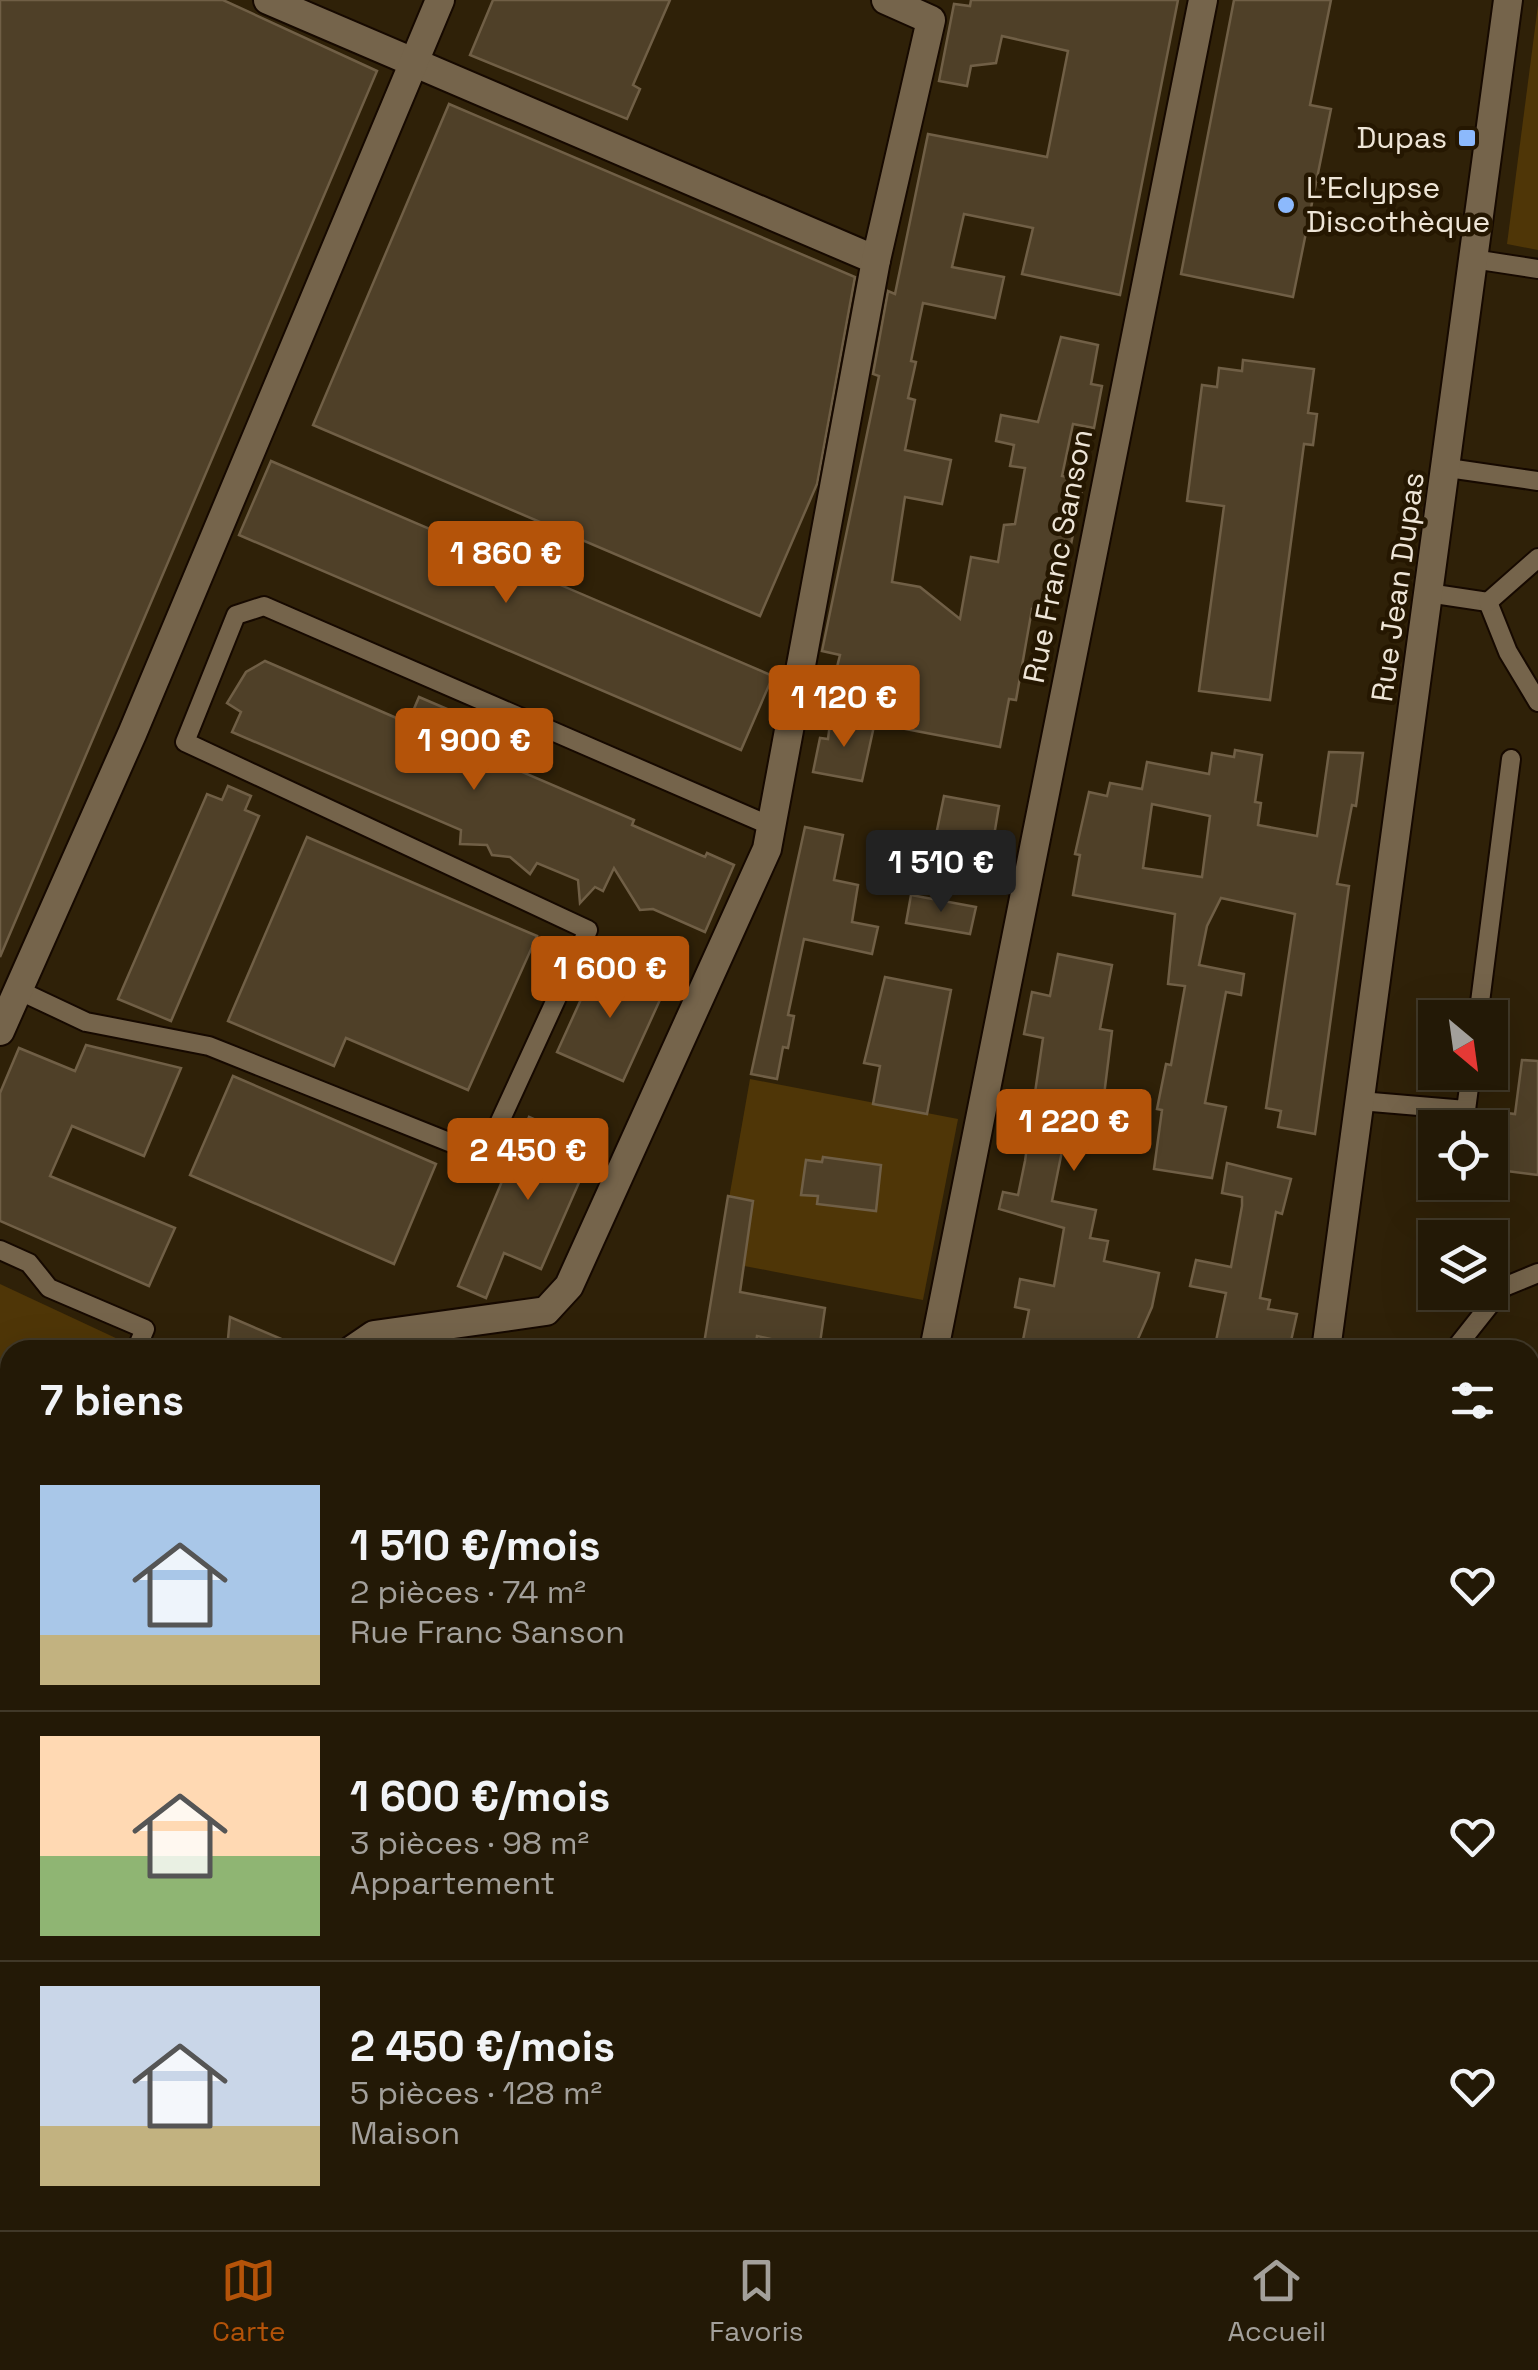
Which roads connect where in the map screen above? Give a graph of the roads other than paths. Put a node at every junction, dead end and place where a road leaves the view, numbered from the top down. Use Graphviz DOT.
graph roads {
  1 [pos="268,0"];
  2 [pos="440,0"];
  3 [pos="886,0"];
  4 [pos="1203,0"];
  5 [pos="1508,0"];
  6 [pos="413,64"];
  7 [pos="1473,259"];
  8 [pos="876,260"];
  9 [pos="1538,269"];
  10 [pos="1448,468"];
  11 [pos="1538,481"];
  12 [pos="1538,558"];
  13 [pos="1428,593"];
  14 [pos="1488,602"];
  15 [pos="1538,702"];
  16 [pos="1510,759"];
  17 [pos="771,826"];
  18 [pos="18,990"];
  19 [pos="1480,1000"];
  20 [pos="0,1031"];
  21 [pos="1468,1090"];
  22 [pos="1360,1101"];
  23 [pos="0,1250"];
  24 [pos="1538,1272"];
  25 [pos="140,1340"];
  26 [pos="367,1340"];
  27 [pos="936,1340"];
  28 [pos="1327,1340"];
  29 [pos="1462,1340"];
  1 -- 6 [label="street"];
  2 -- 6 [label="street"];
  3 -- 8 [label="street"];
  4 -- 27 [label="street, Rue Franc Sanson"];
  5 -- 7 [label="street, Rue Jean Dupas"];
  6 -- 8 [label="street"];
  6 -- 18 [label="street"];
  7 -- 9 [label="lane"];
  7 -- 10 [label="street, Rue Jean Dupas"];
  8 -- 17 [label="street"];
  10 -- 11 [label="lane"];
  10 -- 13 [label="street, Rue Jean Dupas"];
  12 -- 14 [label="lane"];
  13 -- 14 [label="lane"];
  13 -- 22 [label="street, Rue Jean Dupas"];
  14 -- 15 [label="lane"];
  16 -- 19 [label="lane"];
  17 -- 18 [label="lane"];
  17 -- 26 [label="street"];
  18 -- 20 [label="street"];
  21 -- 22 [label="lane"];
  22 -- 28 [label="street, Rue Jean Dupas"];
  23 -- 25 [label="lane"];
  24 -- 29 [label="lane"];
}
